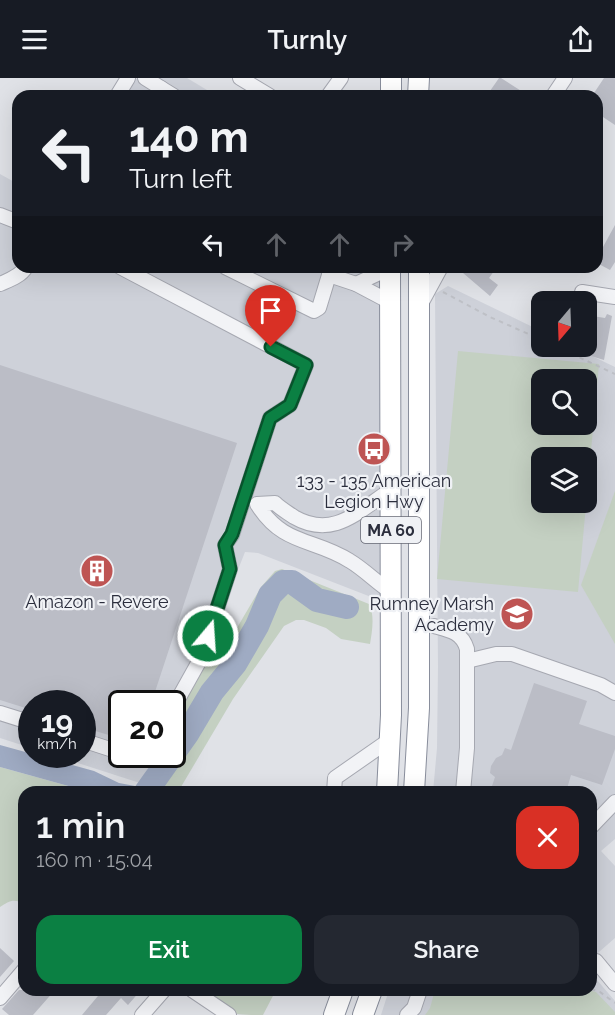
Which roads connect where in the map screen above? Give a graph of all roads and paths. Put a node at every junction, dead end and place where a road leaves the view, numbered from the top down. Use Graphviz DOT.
graph roads {
  1 [pos="145,78"];
  2 [pos="240,78"];
  3 [pos="341,78"];
  4 [pos="157,90"];
  5 [pos="260,90"];
  6 [pos="332,90"];
  7 [pos="21,273"];
  8 [pos="131,273"];
  9 [pos="237,273"];
  10 [pos="329,273"];
  11 [pos="334,273"];
  12 [pos="379,273"];
  13 [pos="390,273"];
  14 [pos="419,273"];
  15 [pos="437,273"];
  16 [pos="0,284"];
  17 [pos="356,284"];
  18 [pos="430,285"];
  19 [pos="597,294"];
  20 [pos="615,297"];
  21 [pos="390,302"];
  22 [pos="419,308"];
  23 [pos="531,335"];
  24 [pos="579,357"];
  25 [pos="615,374"];
  26 [pos="391,490"];
  27 [pos="250,502"];
  28 [pos="391,592"];
  29 [pos="434,626"];
  30 [pos="467,661"];
  31 [pos="183,690"];
  32 [pos="615,693"];
  33 [pos="0,713"];
  34 [pos="18,719"];
  35 [pos="390,740"];
  36 [pos="334,786"];
  37 [pos="387,786"];
  38 [pos="414,786"];
  39 [pos="464,786"];
  40 [pos="615,802"];
  41 [pos="597,821"];
  42 [pos="597,962"];
  43 [pos="18,977"];
  44 [pos="615,984"];
  45 [pos="597,991"];
  46 [pos="159,996"];
  47 [pos="201,996"];
  48 [pos="341,996"];
  49 [pos="370,996"];
  50 [pos="418,996"];
  51 [pos="0,998"];
  52 [pos="615,1004"];
  53 [pos="142,1015"];
  54 [pos="229,1015"];
  55 [pos="334,1015"];
  56 [pos="363,1015"];
  57 [pos="407,1015"];
  1 -- 4 [label="street"];
  2 -- 5 [label="street"];
  3 -- 6 [label="street"];
  7 -- 16 [label="street"];
  8 -- 27 [label="street"];
  9 -- 10 [label="street"];
  11 -- 17 [label="street"];
  12 -- 17 [label="street"];
  13 -- 21 [label="highway, MA 60"];
  14 -- 22 [label="highway, MA 60"];
  15 -- 18 [label="street"];
  17 -- 21 [label="street"];
  18 -- 22 [label="street"];
  18 -- 23 [label="path"];
  19 -- 20 [label="street"];
  21 -- 26 [label="highway, MA 60"];
  22 -- 38 [label="highway, MA 60"];
  24 -- 25 [label="path"];
  26 -- 27 [label="street"];
  26 -- 28 [label="highway, MA 60"];
  27 -- 28 [label="street"];
  27 -- 31 [label="street"];
  28 -- 35 [label="highway, MA 60"];
  29 -- 30 [label="street"];
  30 -- 32 [label="street"];
  30 -- 39 [label="street"];
  33 -- 34 [label="street"];
  35 -- 36 [label="street"];
  35 -- 37 [label="highway, MA 60"];
  40 -- 41 [label="street"];
  42 -- 44 [label="street"];
  43 -- 51 [label="street"];
  45 -- 52 [label="path"];
  46 -- 53 [label="street"];
  47 -- 54 [label="street"];
  48 -- 55 [label="highway"];
  49 -- 56 [label="highway"];
  50 -- 57 [label="street"];
}
